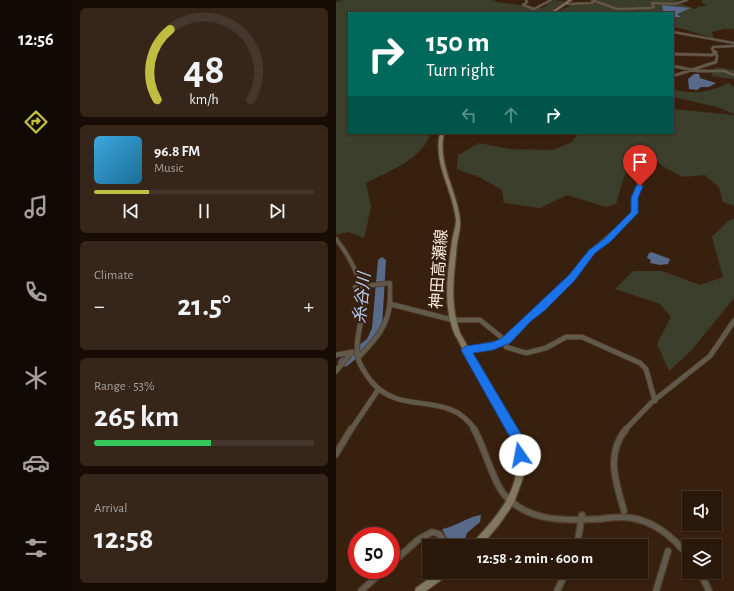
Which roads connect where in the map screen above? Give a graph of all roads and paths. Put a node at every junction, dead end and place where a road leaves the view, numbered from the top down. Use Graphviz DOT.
graph roads {
  1 [pos="526,0"];
  2 [pos="551,0"];
  3 [pos="571,0"];
  4 [pos="592,0"];
  5 [pos="687,0"];
  6 [pos="595,1"];
  7 [pos="567,4"];
  8 [pos="553,12"];
  9 [pos="674,32"];
  10 [pos="734,43"];
  11 [pos="734,46"];
  12 [pos="716,52"];
  13 [pos="674,54"];
  14 [pos="674,66"];
  15 [pos="692,71"];
  16 [pos="734,75"];
  17 [pos="674,76"];
  18 [pos="442,134"];
  19 [pos="638,156"];
  20 [pos="336,239"];
  21 [pos="355,287"];
  22 [pos="361,287"];
  23 [pos="390,304"];
  24 [pos="451,320"];
  25 [pos="734,321"];
  26 [pos="506,341"];
  27 [pos="466,350"];
  28 [pos="354,352"];
  29 [pos="336,356"];
  30 [pos="358,358"];
  31 [pos="336,371"];
  32 [pos="378,390"];
  33 [pos="656,401"];
  34 [pos="336,454"];
  35 [pos="511,499"];
  36 [pos="624,511"];
  37 [pos="582,518"];
  38 [pos="443,539"];
  39 [pos="483,539"];
  40 [pos="578,539"];
  41 [pos="682,548"];
  42 [pos="668,551"];
  43 [pos="400,556"];
  44 [pos="374,579"];
  45 [pos="436,579"];
  46 [pos="563,579"];
  47 [pos="703,579"];
  48 [pos="361,591"];
  49 [pos="420,591"];
  50 [pos="557,591"];
  51 [pos="656,591"];
  52 [pos="709,591"];
  1 -- 2 [label="street"];
  3 -- 7 [label="main road"];
  4 -- 6 [label="street"];
  5 -- 6 [label="street"];
  6 -- 7 [label="street"];
  7 -- 8 [label="main road"];
  9 -- 10 [label="street"];
  11 -- 12 [label="street"];
  12 -- 13 [label="street"];
  12 -- 15 [label="street"];
  14 -- 15 [label="street"];
  15 -- 16 [label="street"];
  15 -- 17 [label="street"];
  18 -- 24 [label="main road, 神田高瀬線"];
  19 -- 26 [label="street"];
  20 -- 22 [label="street"];
  21 -- 22 [label="street"];
  22 -- 23 [label="street"];
  22 -- 28 [label="street"];
  23 -- 24 [label="street"];
  23 -- 30 [label="street"];
  24 -- 26 [label="street"];
  24 -- 27 [label="main road, 神田高瀬線"];
  25 -- 33 [label="street"];
  26 -- 27 [label="street"];
  26 -- 33 [label="street"];
  27 -- 35 [label="main road, 神田高瀬線"];
  28 -- 29 [label="street"];
  28 -- 30 [label="street"];
  28 -- 31 [label="street"];
  30 -- 32 [label="street"];
  32 -- 34 [label="street"];
  32 -- 35 [label="street"];
  33 -- 36 [label="street"];
  35 -- 37 [label="street"];
  35 -- 39 [label="main road, 神田高瀬線"];
  37 -- 40 [label="street"];
  37 -- 41 [label="street"];
  38 -- 43 [label="street"];
  42 -- 51 [label="street"];
  44 -- 48 [label="street"];
  45 -- 49 [label="main road"];
  46 -- 50 [label="street"];
  47 -- 52 [label="street"];
}
